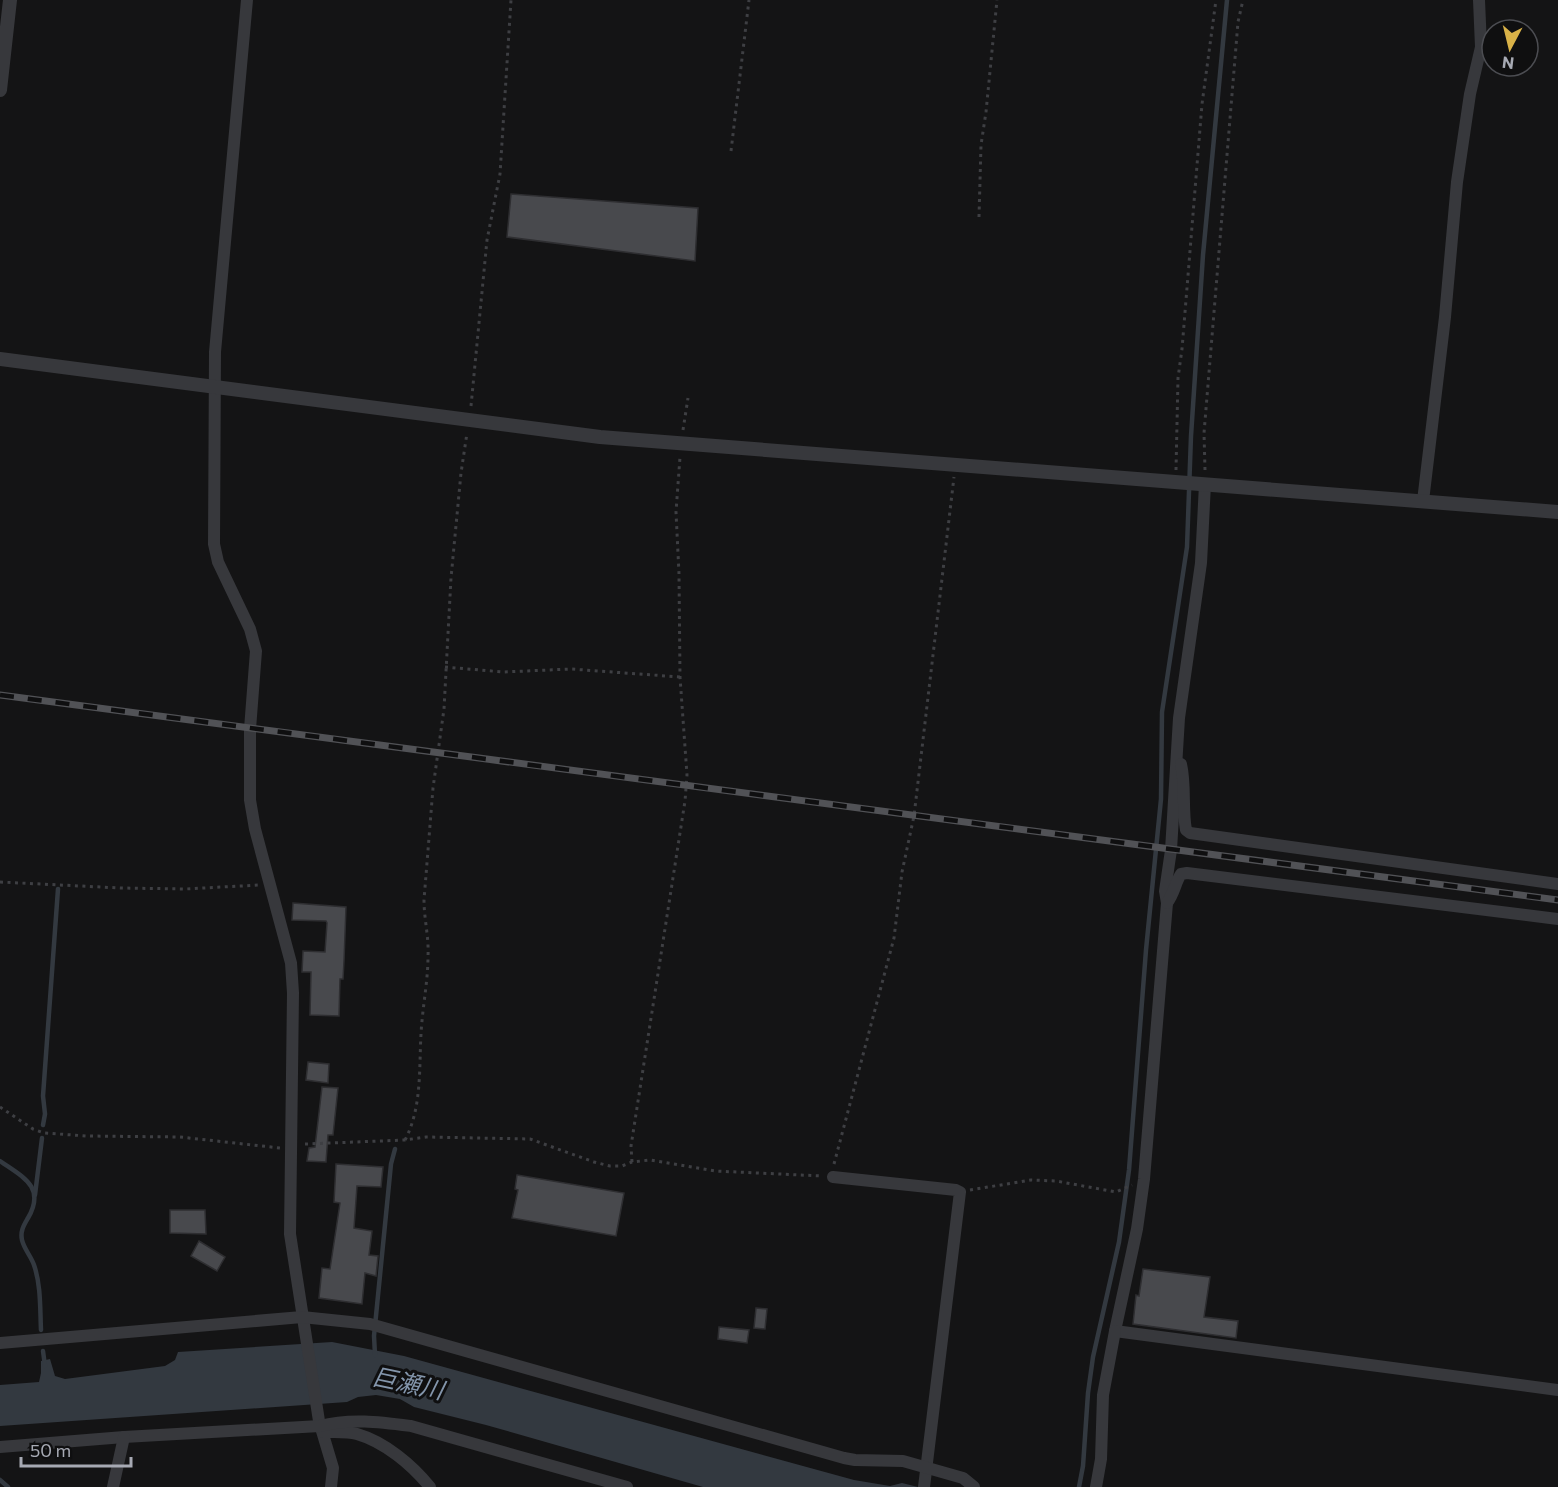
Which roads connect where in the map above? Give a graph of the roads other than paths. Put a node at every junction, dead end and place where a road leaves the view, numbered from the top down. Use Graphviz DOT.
graph roads {
  1 [pos="10,0"];
  2 [pos="248,0"];
  3 [pos="1479,0"];
  4 [pos="0,90"];
  5 [pos="0,359"];
  6 [pos="214,387"];
  7 [pos="1203,484"];
  8 [pos="1423,501"];
  9 [pos="1558,512"];
  10 [pos="1178,748"];
  11 [pos="1558,884"];
  12 [pos="1167,903"];
  13 [pos="1558,919"];
  14 [pos="833,1177"];
  15 [pos="302,1320"];
  16 [pos="1115,1331"];
  17 [pos="0,1343"];
  18 [pos="1558,1390"];
  19 [pos="321,1426"];
  20 [pos="124,1437"];
  21 [pos="0,1447"];
  22 [pos="925,1477"];
  23 [pos="113,1487"];
  24 [pos="331,1487"];
  25 [pos="430,1487"];
  26 [pos="627,1487"];
  27 [pos="975,1487"];
  28 [pos="1096,1487"];
  1 -- 4 [label="street"];
  2 -- 6 [label="street"];
  3 -- 8 [label="street"];
  5 -- 6 [label="street"];
  6 -- 7 [label="street"];
  6 -- 15 [label="street"];
  7 -- 8 [label="street"];
  7 -- 10 [label="street"];
  8 -- 9 [label="street"];
  10 -- 11 [label="street"];
  10 -- 12 [label="street"];
  12 -- 13 [label="street"];
  12 -- 16 [label="street"];
  14 -- 22 [label="street"];
  15 -- 17 [label="street"];
  15 -- 19 [label="street"];
  15 -- 22 [label="street"];
  16 -- 18 [label="street"];
  16 -- 28 [label="street"];
  19 -- 20 [label="street"];
  19 -- 24 [label="street"];
  19 -- 25 [label="street"];
  19 -- 26 [label="street"];
  20 -- 21 [label="street"];
  20 -- 23 [label="street"];
  22 -- 27 [label="street"];
}
